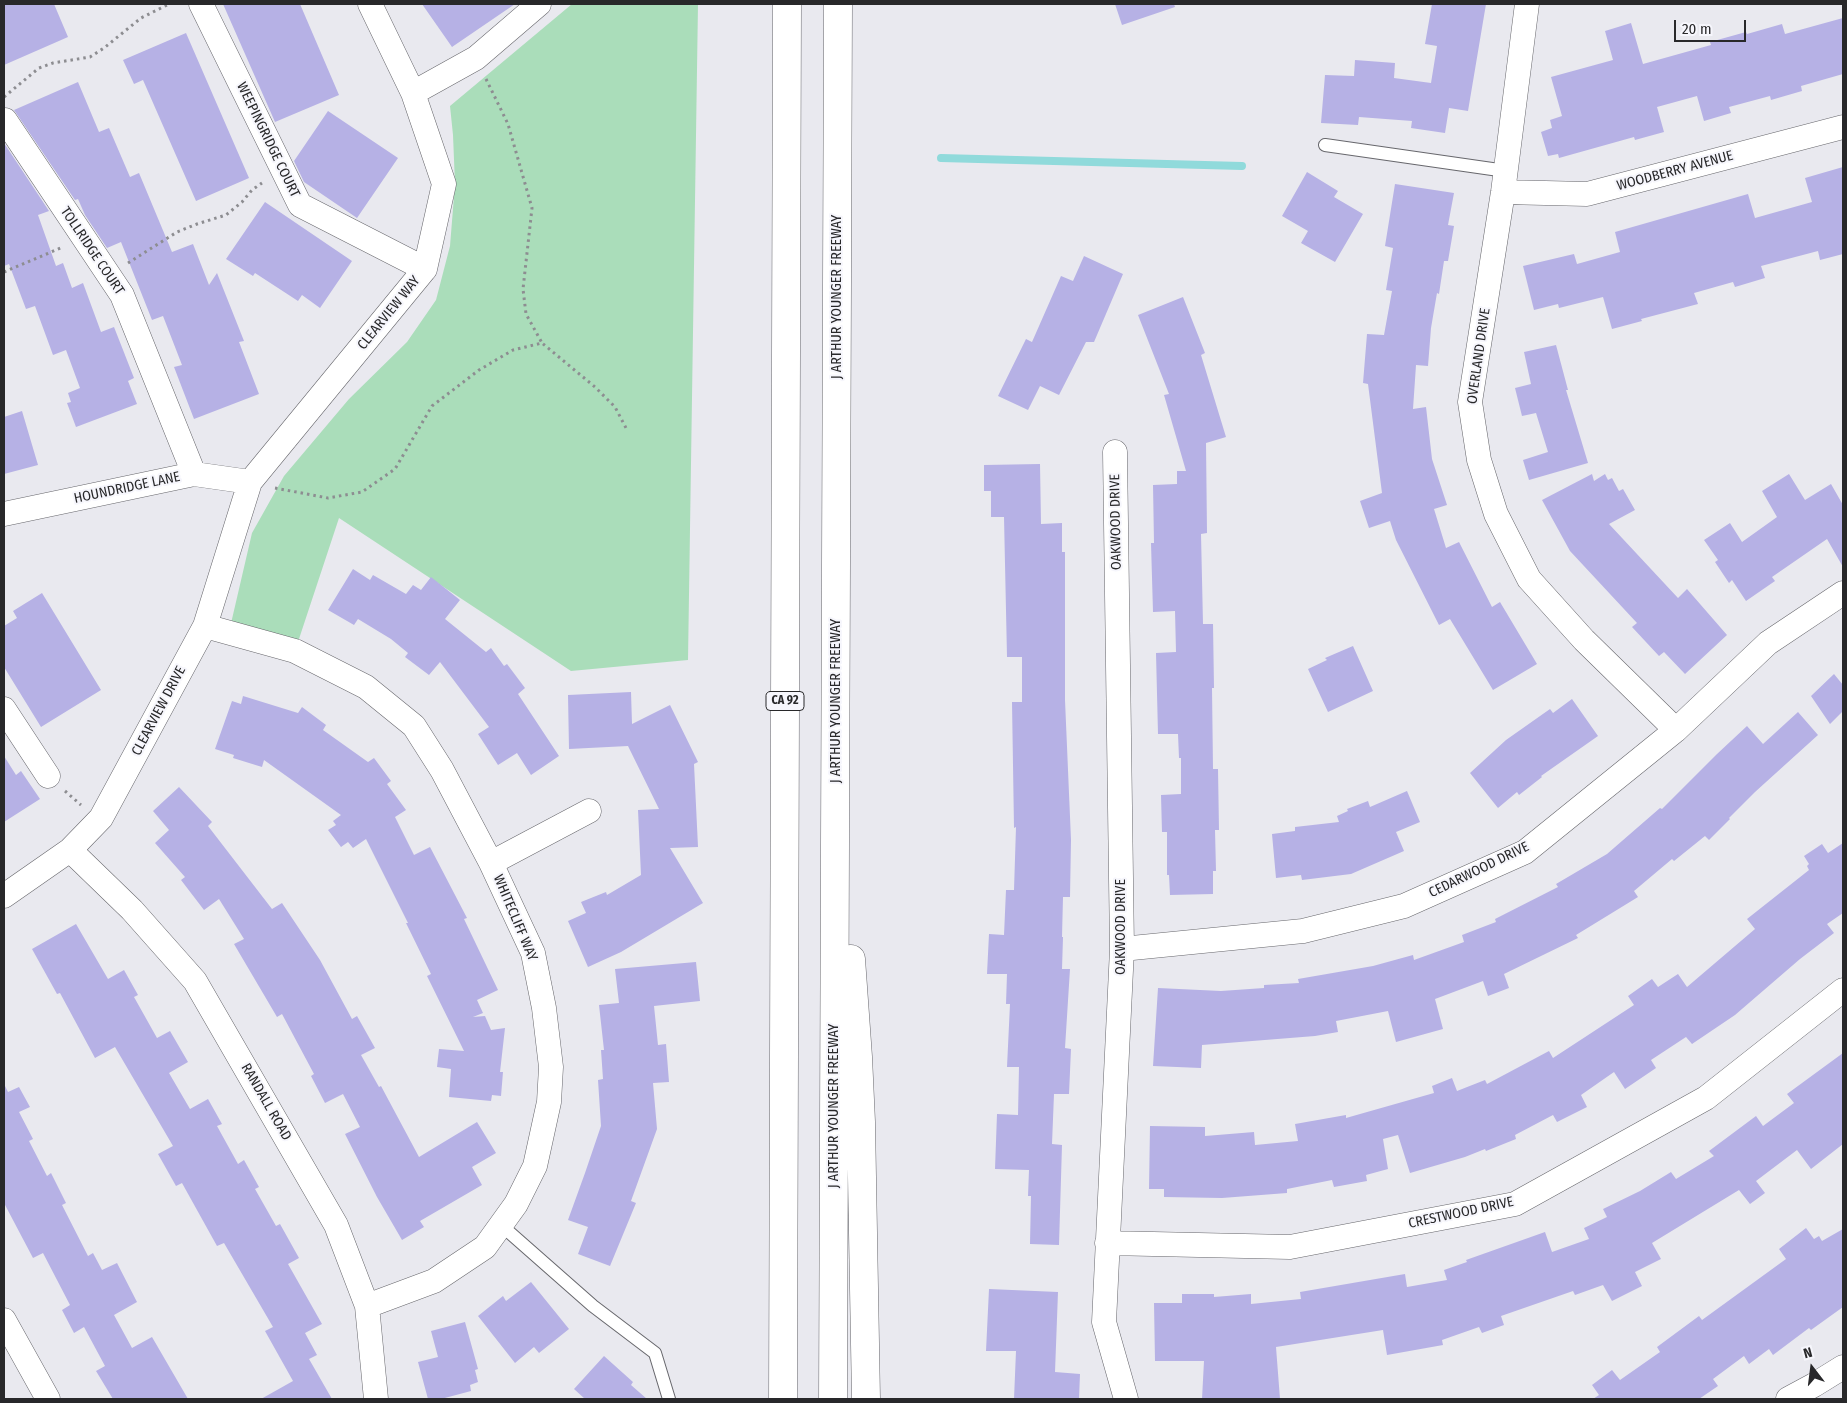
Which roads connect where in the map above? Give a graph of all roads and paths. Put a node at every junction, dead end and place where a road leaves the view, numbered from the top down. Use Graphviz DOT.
graph roads {
  1 [pos="169,4"];
  2 [pos="201,4"];
  3 [pos="370,4"];
  4 [pos="539,4"];
  5 [pos="788,4"];
  6 [pos="838,4"];
  7 [pos="1527,4"];
  8 [pos="476,58"];
  9 [pos="413,93"];
  10 [pos="4,97"];
  11 [pos="5,120"];
  12 [pos="1843,127"];
  13 [pos="1325,145"];
  14 [pos="283,172"];
  15 [pos="1504,182"];
  16 [pos="84,238"];
  17 [pos="425,269"];
  18 [pos="4,272"];
  19 [pos="112,279"];
  20 [pos="542,343"];
  21 [pos="626,428"];
  22 [pos="1116,452"];
  23 [pos="194,474"];
  24 [pos="250,482"];
  25 [pos="4,514"];
  26 [pos="1843,594"];
  27 [pos="205,626"];
  28 [pos="4,709"];
  29 [pos="1676,730"];
  30 [pos="836,775"];
  31 [pos="48,776"];
  32 [pos="589,811"];
  33 [pos="101,818"];
  34 [pos="70,850"];
  35 [pos="491,862"];
  36 [pos="4,896"];
  37 [pos="1122,949"];
  38 [pos="1843,990"];
  39 [pos="500,1225"];
  40 [pos="1107,1243"];
  41 [pos="368,1306"];
  42 [pos="4,1320"];
  43 [pos="1843,1367"];
  44 [pos="1819,1392"];
  45 [pos="48,1399"];
  46 [pos="376,1399"];
  47 [pos="669,1399"];
  48 [pos="783,1399"];
  49 [pos="833,1399"];
  50 [pos="866,1399"];
  51 [pos="1126,1399"];
  52 [pos="1788,1399"];
  1 -- 10 [label="path"];
  2 -- 14 [label="street, WEEPINGRIDGE COURT"];
  3 -- 9 [label="street, CLEARVIEW WAY"];
  4 -- 8 [label="street"];
  5 -- 48 [label="highway, CA 92"];
  6 -- 30 [label="highway, J ARTHUR YOUNGER FREEWAY"];
  7 -- 15 [label="street, OVERLAND DRIVE"];
  8 -- 9 [label="street"];
  8 -- 20 [label="path"];
  9 -- 17 [label="street, CLEARVIEW WAY"];
  11 -- 16 [label="street, TOLLRIDGE COURT"];
  12 -- 15 [label="street, WOODBERRY AVENUE"];
  13 -- 15 [label="lane"];
  14 -- 17 [label="street, WEEPINGRIDGE COURT"];
  14 -- 19 [label="path"];
  15 -- 29 [label="street, OVERLAND DRIVE"];
  16 -- 18 [label="path"];
  16 -- 19 [label="street, TOLLRIDGE COURT"];
  17 -- 24 [label="street, CLEARVIEW WAY"];
  19 -- 23 [label="street, TOLLRIDGE COURT"];
  20 -- 21 [label="path"];
  20 -- 24 [label="path"];
  22 -- 37 [label="street, OAKWOOD DRIVE"];
  23 -- 24 [label="street, HOUNDRIDGE LANE"];
  23 -- 25 [label="street, HOUNDRIDGE LANE"];
  24 -- 27 [label="street, CLEARVIEW DRIVE"];
  26 -- 29 [label="street, CEDARWOOD DRIVE"];
  27 -- 33 [label="street, CLEARVIEW DRIVE"];
  27 -- 35 [label="street, WHITECLIFF WAY"];
  28 -- 31 [label="street"];
  29 -- 37 [label="street, CEDARWOOD DRIVE"];
  30 -- 49 [label="highway, J ARTHUR YOUNGER FREEWAY"];
  30 -- 50 [label="highway"];
  31 -- 33 [label="path"];
  32 -- 35 [label="street"];
  33 -- 34 [label="street, CLEARVIEW DRIVE"];
  34 -- 36 [label="street, CLEARVIEW DRIVE"];
  34 -- 41 [label="street, RANDALL ROAD"];
  35 -- 39 [label="street, WHITECLIFF WAY"];
  37 -- 40 [label="street, OAKWOOD DRIVE"];
  38 -- 40 [label="street, CRESTWOOD DRIVE"];
  39 -- 41 [label="street, WHITECLIFF WAY"];
  39 -- 47 [label="lane"];
  40 -- 51 [label="street, OAKWOOD DRIVE"];
  41 -- 46 [label="street, RANDALL ROAD"];
  42 -- 45 [label="street"];
  43 -- 44 [label="street"];
  44 -- 52 [label="street"];
}
